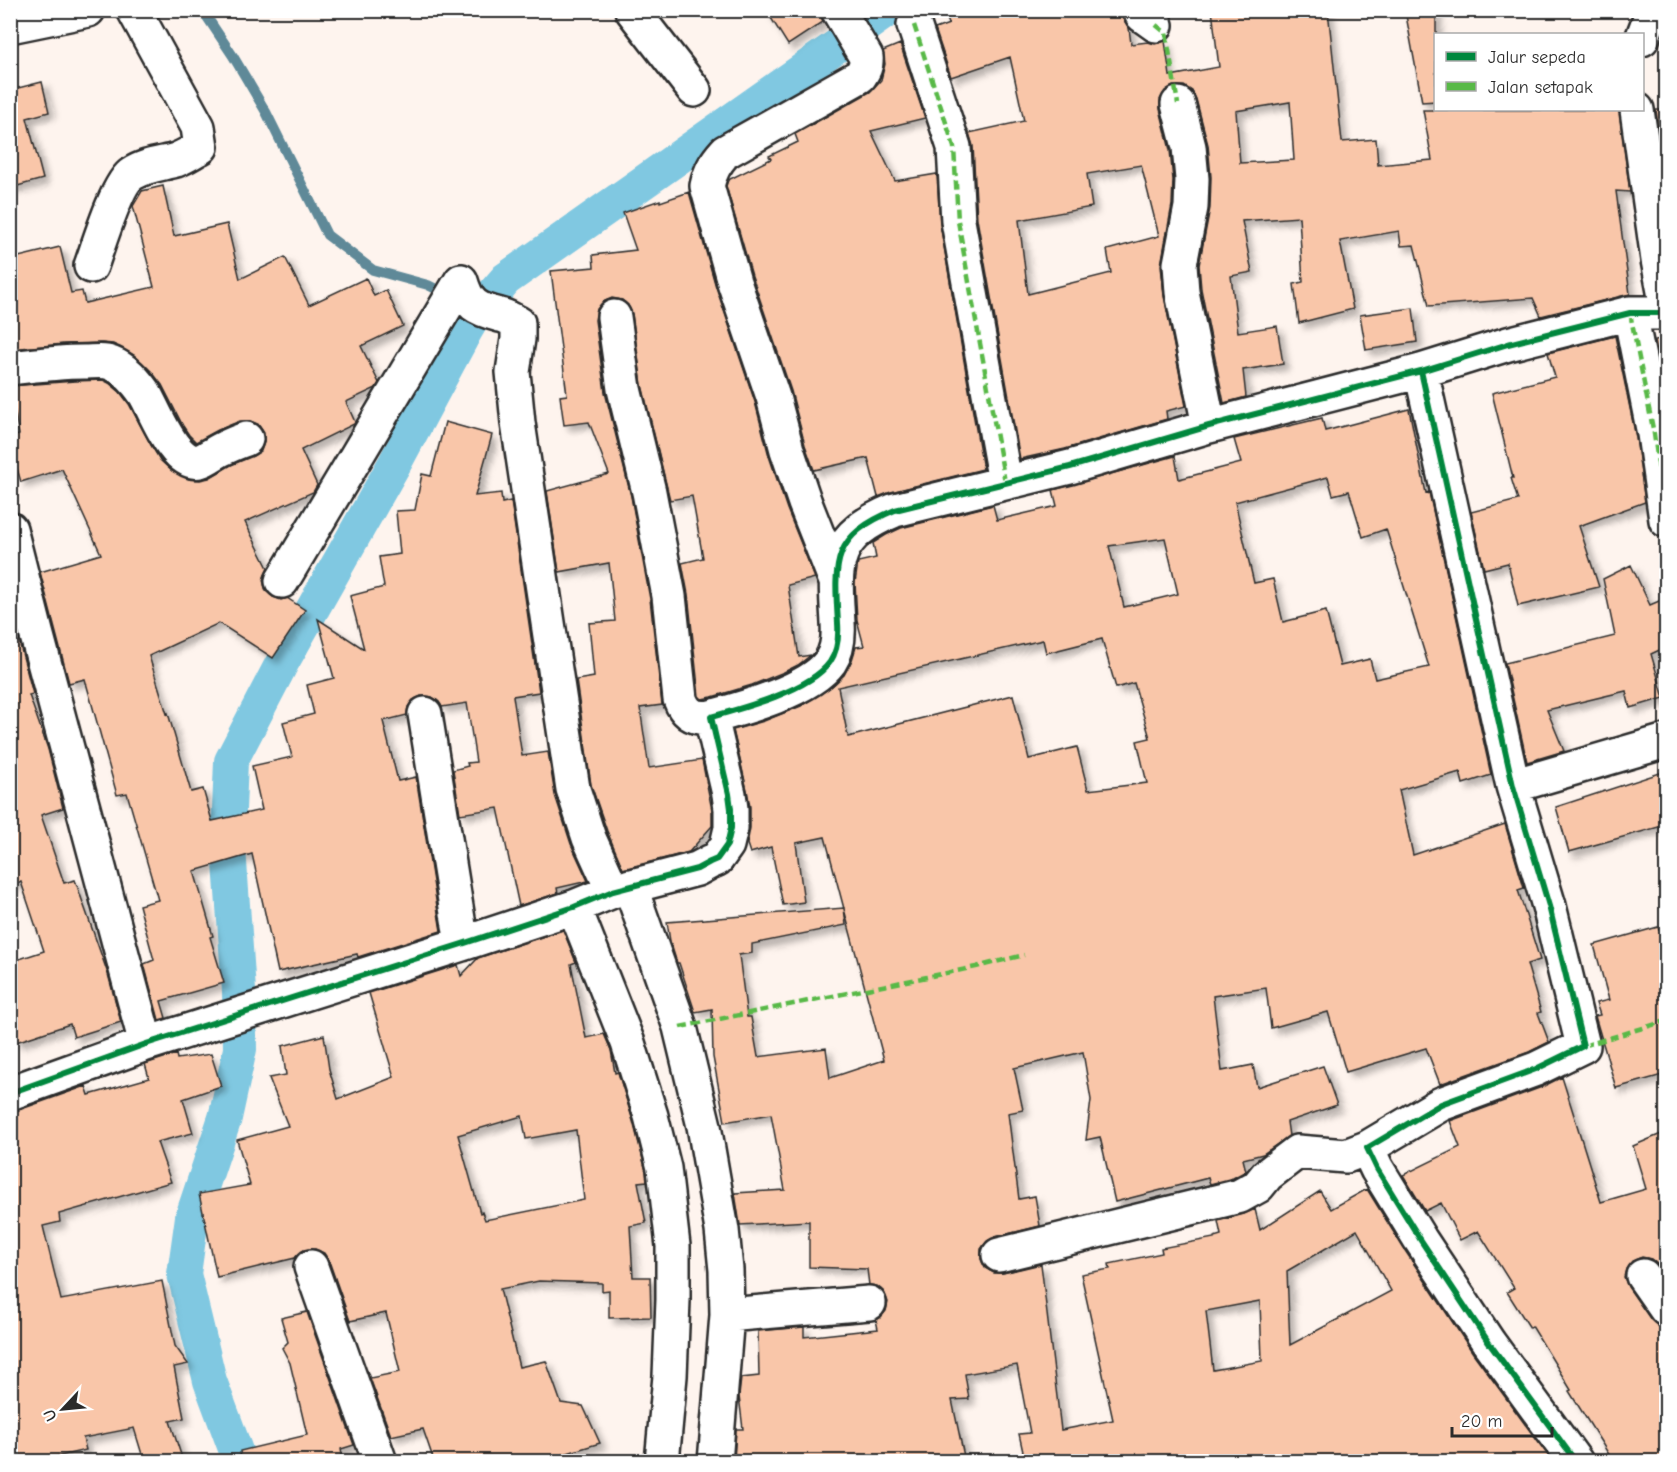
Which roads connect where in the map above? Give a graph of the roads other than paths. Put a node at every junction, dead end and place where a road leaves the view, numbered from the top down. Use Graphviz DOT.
graph roads {
  1 [pos="88,10"];
  2 [pos="134,10"];
  3 [pos="632,10"];
  4 [pos="1653,10"];
  5 [pos="843,18"];
  6 [pos="914,25"];
  7 [pos="10,26"];
  8 [pos="1644,34"];
  9 [pos="694,90"];
  10 [pos="1178,104"];
  11 [pos="1637,111"];
  12 [pos="91,266"];
  13 [pos="1666,302"];
  14 [pos="1666,313"];
  15 [pos="1630,314"];
  16 [pos="614,317"];
  17 [pos="10,368"];
  18 [pos="1421,371"];
  19 [pos="1209,426"];
  20 [pos="246,439"];
  21 [pos="1005,482"];
  22 [pos="1666,520"];
  23 [pos="10,529"];
  24 [pos="835,579"];
  25 [pos="282,580"];
  26 [pos="425,714"];
  27 [pos="711,717"];
  28 [pos="1666,741"];
  29 [pos="1513,786"];
  30 [pos="600,897"];
  31 [pos="462,944"];
  32 [pos="146,1044"];
  33 [pos="10,1093"];
  34 [pos="1366,1148"];
  35 [pos="999,1255"];
  36 [pos="311,1267"];
  37 [pos="1643,1276"];
  38 [pos="869,1303"];
  39 [pos="1666,1309"];
  40 [pos="727,1315"];
  41 [pos="380,1461"];
  42 [pos="662,1461"];
  43 [pos="715,1461"];
  44 [pos="1576,1461"];
  1 -- 7 [label="street"];
  2 -- 12 [label="street"];
  3 -- 9 [label="street"];
  4 -- 8 [label="street"];
  5 -- 24 [label="street"];
  6 -- 21 [label="street"];
  10 -- 19 [label="street"];
  11 -- 13 [label="street"];
  14 -- 15 [label="street"];
  15 -- 18 [label="street"];
  15 -- 22 [label="street"];
  16 -- 27 [label="street"];
  17 -- 20 [label="street"];
  18 -- 19 [label="street"];
  18 -- 29 [label="street"];
  19 -- 21 [label="street"];
  21 -- 24 [label="street"];
  23 -- 32 [label="street"];
  24 -- 27 [label="street"];
  25 -- 30 [label="street"];
  26 -- 31 [label="street"];
  27 -- 30 [label="street"];
  28 -- 29 [label="street"];
  29 -- 34 [label="street"];
  30 -- 31 [label="street"];
  30 -- 40 [label="street"];
  30 -- 42 [label="street"];
  31 -- 32 [label="street"];
  32 -- 33 [label="street"];
  34 -- 35 [label="street"];
  34 -- 44 [label="street"];
  36 -- 41 [label="street"];
  37 -- 39 [label="street"];
  38 -- 40 [label="street"];
  40 -- 43 [label="street"];
}
